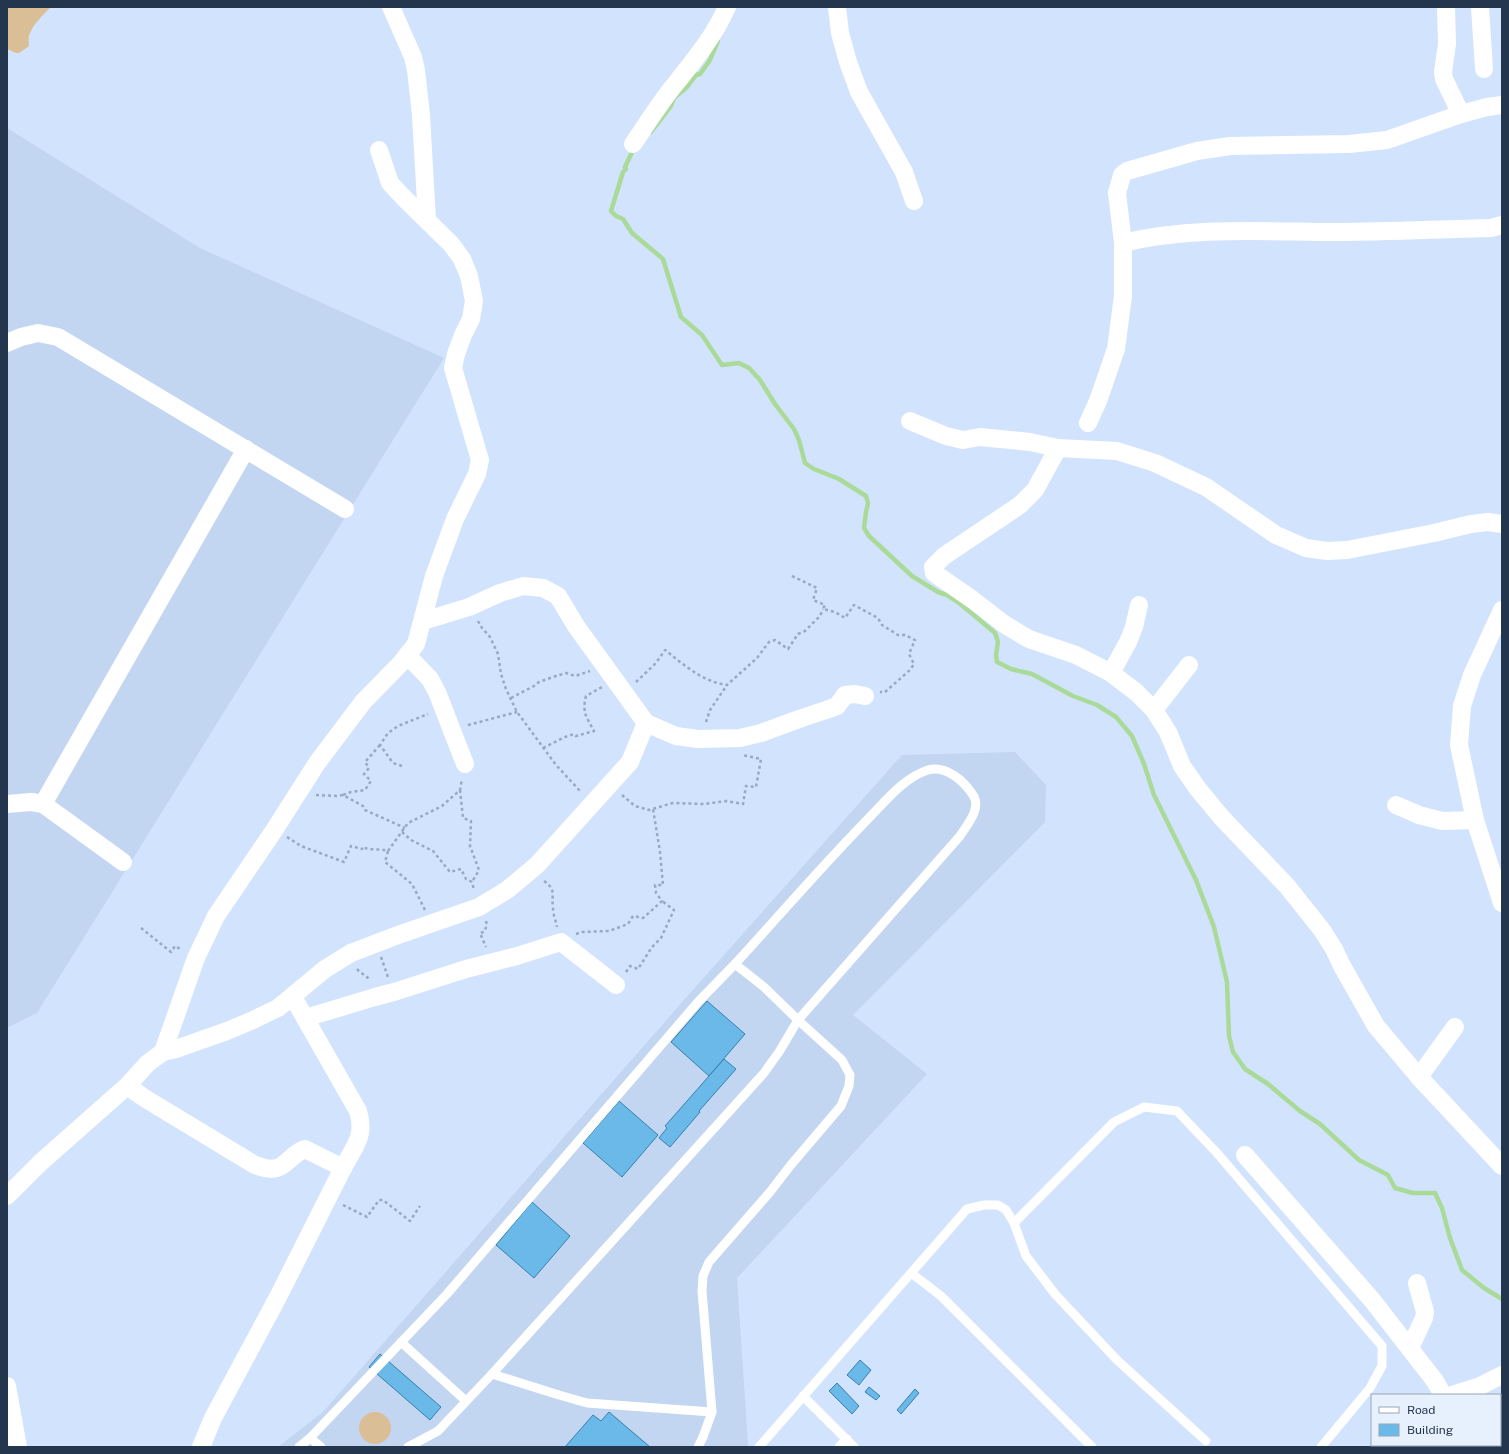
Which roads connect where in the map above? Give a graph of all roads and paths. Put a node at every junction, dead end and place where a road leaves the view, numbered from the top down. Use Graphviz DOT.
graph roads {
  1 [pos="390,7"];
  2 [pos="727,7"];
  3 [pos="837,7"];
  4 [pos="1446,7"];
  5 [pos="1480,7"];
  6 [pos="1484,69"];
  7 [pos="1502,105"];
  8 [pos="1460,114"];
  9 [pos="633,144"];
  10 [pos="379,150"];
  11 [pos="914,201"];
  12 [pos="427,220"];
  13 [pos="1502,225"];
  14 [pos="1123,243"];
  15 [pos="7,343"];
  16 [pos="910,421"];
  17 [pos="1088,423"];
  18 [pos="1058,448"];
  19 [pos="246,449"];
  20 [pos="345,509"];
  21 [pos="1502,524"];
  22 [pos="792,576"];
  23 [pos="1139,604"];
  24 [pos="469,607"];
  25 [pos="824,609"];
  26 [pos="1502,610"];
  27 [pos="423,621"];
  28 [pos="407,655"];
  29 [pos="603,662"];
  30 [pos="1189,665"];
  31 [pos="1111,673"];
  32 [pos="619,684"];
  33 [pos="726,685"];
  34 [pos="865,696"];
  35 [pos="511,698"];
  36 [pos="444,709"];
  37 [pos="1154,710"];
  38 [pos="518,712"];
  39 [pos="646,723"];
  40 [pos="452,730"];
  41 [pos="740,738"];
  42 [pos="698,739"];
  43 [pos="380,745"];
  44 [pos="543,748"];
  45 [pos="465,764"];
  46 [pos="402,766"];
  47 [pos="611,784"];
  48 [pos="302,787"];
  49 [pos="460,790"];
  50 [pos="343,794"];
  51 [pos="7,804"];
  52 [pos="43,804"];
  53 [pos="592,805"];
  54 [pos="1396,806"];
  55 [pos="653,809"];
  56 [pos="1475,820"];
  57 [pos="405,828"];
  58 [pos="276,829"];
  59 [pos="402,832"];
  60 [pos="388,851"];
  61 [pos="123,862"];
  62 [pos="536,865"];
  63 [pos="472,882"];
  64 [pos="662,901"];
  65 [pos="1502,903"];
  66 [pos="479,907"];
  67 [pos="430,924"];
  68 [pos="141,928"];
  69 [pos="561,942"];
  70 [pos="376,944"];
  71 [pos="351,953"];
  72 [pos="196,958"];
  73 [pos="492,963"];
  74 [pos="735,964"];
  75 [pos="616,985"];
  76 [pos="394,992"];
  77 [pos="293,997"];
  78 [pos="375,997"];
  79 [pos="305,1018"];
  80 [pos="798,1020"];
  81 [pos="1455,1027"];
  82 [pos="163,1052"];
  83 [pos="1419,1077"];
  84 [pos="127,1086"];
  85 [pos="1245,1155"];
  86 [pos="1502,1166"];
  87 [pos="343,1168"];
  88 [pos="7,1196"];
  89 [pos="328,1198"];
  90 [pos="420,1206"];
  91 [pos="1014,1223"];
  92 [pos="911,1273"];
  93 [pos="1417,1283"];
  94 [pos="401,1342"];
  95 [pos="1410,1348"];
  96 [pos="492,1374"];
  97 [pos="1502,1375"];
  98 [pos="7,1386"];
  99 [pos="1442,1394"];
  100 [pos="1455,1394"];
  101 [pos="803,1396"];
  102 [pos="466,1401"];
  103 [pos="712,1412"];
  104 [pos="310,1438"];
  105 [pos="847,1439"];
  106 [pos="1206,1441"];
  107 [pos="18,1447"];
  108 [pos="201,1447"];
  109 [pos="298,1447"];
  110 [pos="321,1447"];
  111 [pos="408,1447"];
  112 [pos="698,1447"];
  113 [pos="759,1447"];
  114 [pos="839,1447"];
  115 [pos="854,1447"];
  116 [pos="1092,1447"];
  117 [pos="1321,1447"];
  1 -- 12 [label="street"];
  2 -- 9 [label="street"];
  3 -- 11 [label="street"];
  4 -- 8 [label="street"];
  5 -- 6 [label="street"];
  7 -- 8 [label="street"];
  8 -- 14 [label="street"];
  10 -- 12 [label="street"];
  12 -- 27 [label="street"];
  13 -- 14 [label="street"];
  14 -- 17 [label="street"];
  15 -- 19 [label="street"];
  16 -- 18 [label="street"];
  18 -- 21 [label="street"];
  18 -- 31 [label="street"];
  19 -- 20 [label="street"];
  19 -- 52 [label="street"];
  22 -- 25 [label="path"];
  23 -- 31 [label="street"];
  24 -- 27 [label="street"];
  24 -- 29 [label="street"];
  24 -- 35 [label="path"];
  25 -- 33 [label="path"];
  25 -- 34 [label="path"];
  26 -- 56 [label="street"];
  27 -- 28 [label="street"];
  28 -- 36 [label="street"];
  28 -- 48 [label="street"];
  29 -- 32 [label="street"];
  29 -- 35 [label="path"];
  30 -- 37 [label="street"];
  31 -- 37 [label="street"];
  32 -- 33 [label="path"];
  32 -- 39 [label="street"];
  32 -- 44 [label="path"];
  33 -- 42 [label="path"];
  34 -- 41 [label="street"];
  35 -- 38 [label="path"];
  36 -- 40 [label="street"];
  36 -- 43 [label="path"];
  37 -- 83 [label="street"];
  38 -- 40 [label="path"];
  38 -- 44 [label="path"];
  39 -- 42 [label="street"];
  39 -- 47 [label="street"];
  40 -- 45 [label="street"];
  41 -- 42 [label="street"];
  41 -- 55 [label="path"];
  43 -- 46 [label="path"];
  43 -- 50 [label="path"];
  44 -- 53 [label="path"];
  45 -- 49 [label="path"];
  47 -- 53 [label="street"];
  47 -- 55 [label="path"];
  48 -- 50 [label="path"];
  48 -- 58 [label="street"];
  49 -- 57 [label="path"];
  49 -- 63 [label="path"];
  50 -- 57 [label="path"];
  51 -- 52 [label="street"];
  52 -- 61 [label="street"];
  53 -- 62 [label="street"];
  54 -- 56 [label="street"];
  55 -- 64 [label="path"];
  56 -- 65 [label="street"];
  57 -- 59 [label="path"];
  58 -- 60 [label="path"];
  58 -- 72 [label="street"];
  59 -- 60 [label="path"];
  59 -- 63 [label="path"];
  60 -- 67 [label="path"];
  62 -- 66 [label="street"];
  62 -- 69 [label="path"];
  63 -- 66 [label="path"];
  64 -- 69 [label="path"];
  64 -- 75 [label="path"];
  66 -- 67 [label="street"];
  66 -- 73 [label="path"];
  67 -- 70 [label="street"];
  68 -- 72 [label="path"];
  69 -- 73 [label="street"];
  69 -- 75 [label="street"];
  70 -- 71 [label="street"];
  70 -- 76 [label="path"];
  71 -- 77 [label="street"];
  71 -- 78 [label="path"];
  72 -- 82 [label="street"];
  73 -- 76 [label="street"];
  74 -- 80 [label="lane"];
  74 -- 80 [label="lane"];
  74 -- 94 [label="lane"];
  76 -- 78 [label="street"];
  77 -- 79 [label="street"];
  77 -- 82 [label="street"];
  78 -- 79 [label="street"];
  79 -- 87 [label="street"];
  80 -- 96 [label="lane"];
  80 -- 103 [label="lane"];
  81 -- 83 [label="street"];
  82 -- 84 [label="street"];
  83 -- 86 [label="street"];
  84 -- 87 [label="street"];
  84 -- 88 [label="street"];
  85 -- 95 [label="street"];
  87 -- 89 [label="street"];
  89 -- 90 [label="path"];
  89 -- 108 [label="street"];
  91 -- 92 [label="lane"];
  91 -- 106 [label="lane"];
  91 -- 117 [label="lane"];
  92 -- 101 [label="lane"];
  92 -- 116 [label="lane"];
  93 -- 95 [label="street"];
  94 -- 102 [label="lane"];
  94 -- 104 [label="lane"];
  95 -- 99 [label="street"];
  96 -- 102 [label="lane"];
  96 -- 103 [label="lane"];
  97 -- 100 [label="street"];
  98 -- 107 [label="street"];
  101 -- 105 [label="lane"];
  101 -- 113 [label="lane"];
  102 -- 111 [label="lane"];
  103 -- 112 [label="lane"];
  104 -- 109 [label="lane"];
  104 -- 110 [label="lane"];
  105 -- 114 [label="lane"];
  105 -- 115 [label="lane"];
}
